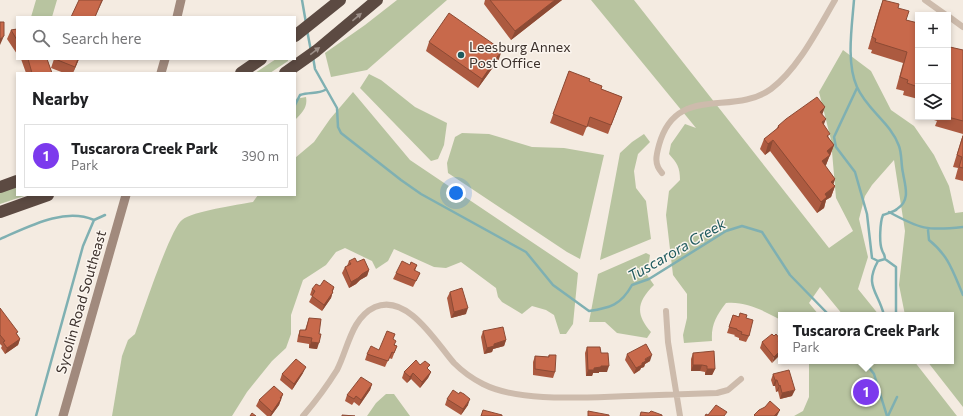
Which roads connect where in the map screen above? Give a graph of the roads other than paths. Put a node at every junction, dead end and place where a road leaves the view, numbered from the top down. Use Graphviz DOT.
graph roads {
  1 [pos="181,0"];
  2 [pos="377,0"];
  3 [pos="835,0"];
  4 [pos="925,0"];
  5 [pos="337,2"];
  6 [pos="942,12"];
  7 [pos="177,16"];
  8 [pos="951,19"];
  9 [pos="963,27"];
  10 [pos="296,35"];
  11 [pos="165,60"];
  12 [pos="260,60"];
  13 [pos="289,70"];
  14 [pos="161,72"];
  15 [pos="242,72"];
  16 [pos="662,174"];
  17 [pos="16,181"];
  18 [pos="0,187"];
  19 [pos="45,196"];
  20 [pos="126,196"];
  21 [pos="0,212"];
  22 [pos="666,311"];
  23 [pos="741,379"];
  24 [pos="677,394"];
  25 [pos="63,416"];
  26 [pos="303,416"];
  27 [pos="680,416"];
  1 -- 7 [label="main road"];
  13 -- 2 [label="highway, one-way"];
  3 -- 16 [label="street"];
  4 -- 6 [label="street"];
  5 -- 10 [label="highway"];
  8 -- 9 [label="street"];
  11 -- 14 [label="main road"];
  12 -- 15 [label="highway"];
  17 -- 18 [label="highway"];
  19 -- 21 [label="highway"];
  20 -- 25 [label="main road, Sycolin Road Southeast"];
  22 -- 24 [label="street"];
  23 -- 24 [label="street"];
  24 -- 26 [label="street"];
  24 -- 27 [label="street"];
}
